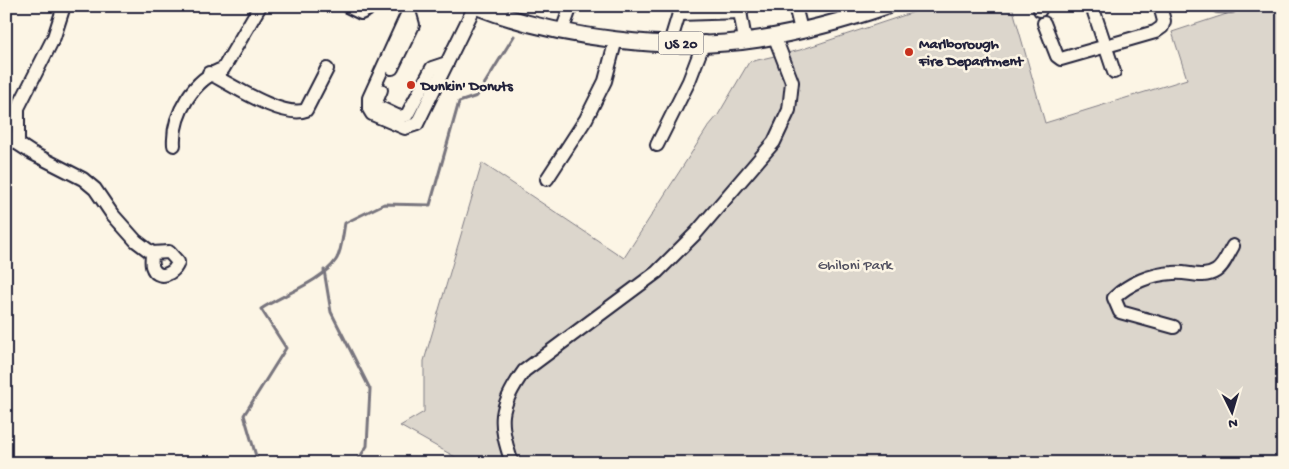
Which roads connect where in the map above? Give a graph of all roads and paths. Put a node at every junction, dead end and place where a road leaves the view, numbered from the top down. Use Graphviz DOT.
graph roads {
  1 [pos="64,6"];
  2 [pos="260,6"];
  3 [pos="348,6"];
  4 [pos="369,6"];
  5 [pos="475,6"];
  6 [pos="571,6"];
  7 [pos="795,6"];
  8 [pos="887,6"];
  9 [pos="1092,6"];
  10 [pos="1160,6"];
  11 [pos="1218,6"];
  12 [pos="1231,6"];
  13 [pos="410,8"];
  14 [pos="740,9"];
  15 [pos="680,10"];
  16 [pos="1044,23"];
  17 [pos="801,30"];
  18 [pos="562,31"];
  19 [pos="774,36"];
  20 [pos="616,39"];
  21 [pos="745,40"];
  22 [pos="704,42"];
  23 [pos="670,43"];
  24 [pos="1105,46"];
  25 [pos="327,69"];
  26 [pos="1114,72"];
  27 [pos="210,73"];
  28 [pos="12,110"];
  29 [pos="6,136"];
  30 [pos="18,143"];
  31 [pos="174,145"];
  32 [pos="657,145"];
  33 [pos="547,179"];
  34 [pos="1233,246"];
  35 [pos="152,253"];
  36 [pos="1174,327"];
  37 [pos="512,463"];
  1 -- 28 [label="street"];
  2 -- 27 [label="street"];
  3 -- 4 [label="street"];
  5 -- 13 [label="street"];
  5 -- 18 [label="main road, US 20"];
  6 -- 18 [label="street"];
  7 -- 17 [label="street"];
  8 -- 17 [label="main road, US 20"];
  9 -- 24 [label="street"];
  10 -- 24 [label="street"];
  11 -- 12 [label="street"];
  14 -- 15 [label="street"];
  14 -- 21 [label="street"];
  15 -- 23 [label="street"];
  16 -- 24 [label="street"];
  17 -- 19 [label="main road, US 20"];
  18 -- 20 [label="main road, US 20"];
  19 -- 21 [label="main road, US 20"];
  19 -- 37 [label="street"];
  20 -- 23 [label="main road, US 20"];
  20 -- 33 [label="street"];
  21 -- 22 [label="main road, US 20"];
  22 -- 23 [label="main road, US 20"];
  22 -- 32 [label="street"];
  24 -- 26 [label="street"];
  25 -- 27 [label="street"];
  27 -- 31 [label="street"];
  28 -- 30 [label="street"];
  29 -- 30 [label="street"];
  30 -- 35 [label="street"];
  34 -- 36 [label="street"];
}
